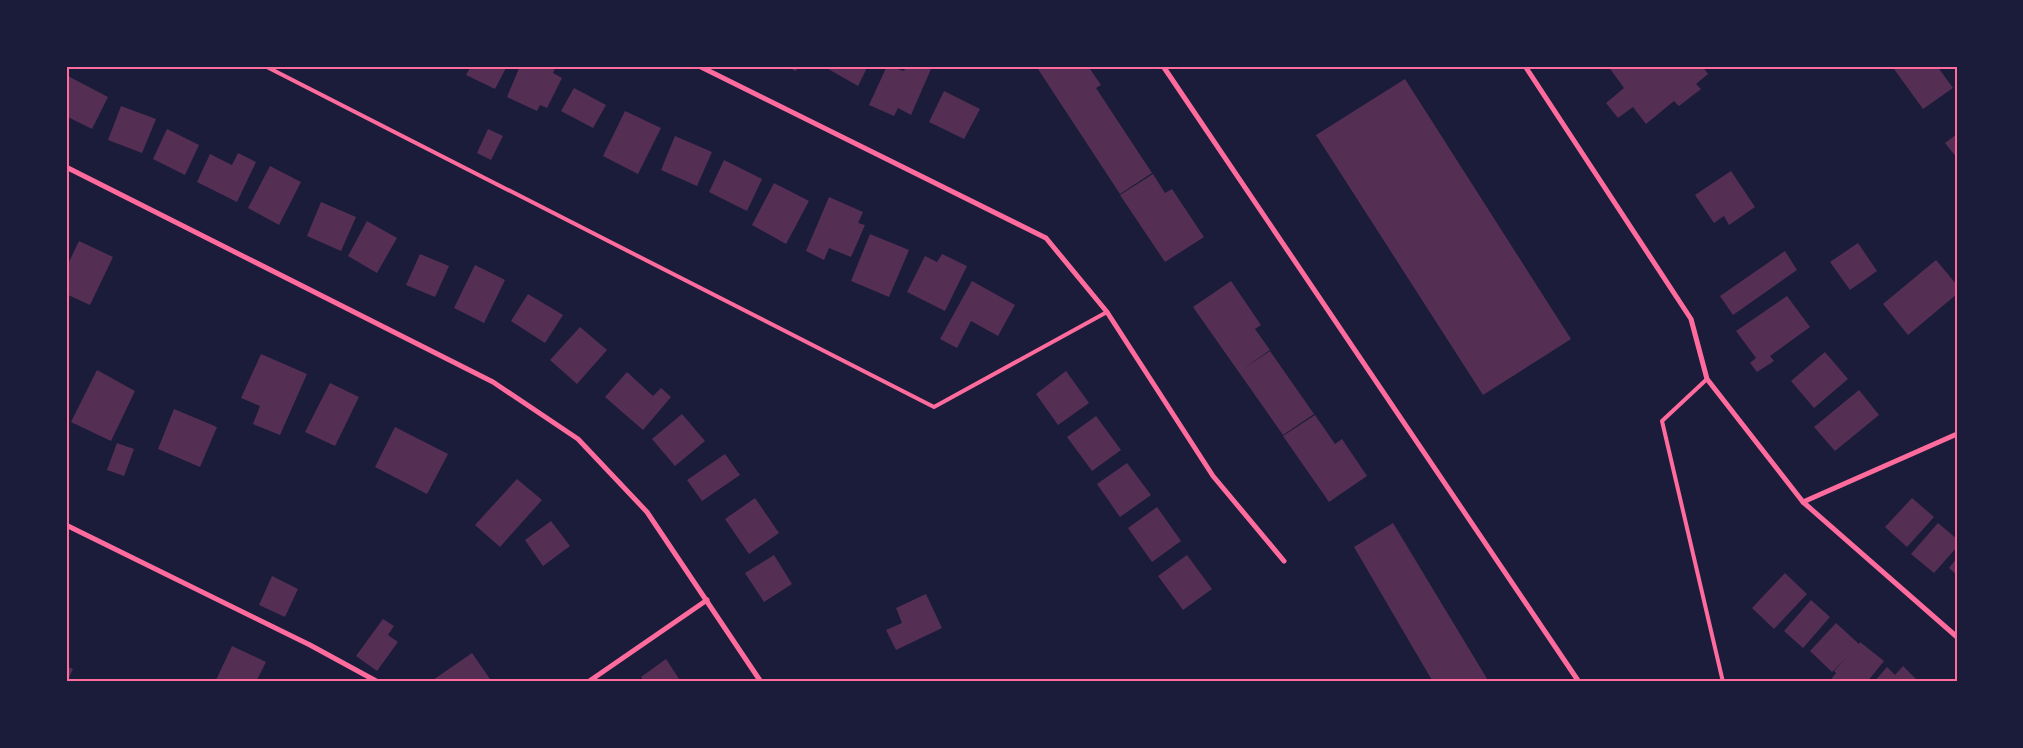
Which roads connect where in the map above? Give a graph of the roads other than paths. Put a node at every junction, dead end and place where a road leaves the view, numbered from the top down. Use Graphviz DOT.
graph roads {
  1 [pos="265,66"];
  2 [pos="699,66"];
  3 [pos="1163,66"];
  4 [pos="1525,66"];
  5 [pos="66,167"];
  6 [pos="1108,312"];
  7 [pos="1707,379"];
  8 [pos="1957,434"];
  9 [pos="1803,502"];
  10 [pos="66,525"];
  11 [pos="1284,561"];
  12 [pos="707,600"];
  13 [pos="1957,637"];
  14 [pos="378,682"];
  15 [pos="588,682"];
  16 [pos="761,682"];
  17 [pos="1579,682"];
  18 [pos="1723,682"];
  1 -- 6 [label="lane"];
  2 -- 6 [label="street"];
  3 -- 17 [label="street"];
  4 -- 7 [label="street"];
  5 -- 12 [label="street"];
  6 -- 11 [label="street"];
  7 -- 9 [label="street"];
  7 -- 18 [label="lane"];
  8 -- 9 [label="street"];
  9 -- 13 [label="street"];
  10 -- 14 [label="street"];
  12 -- 15 [label="street"];
  12 -- 16 [label="street"];
}
